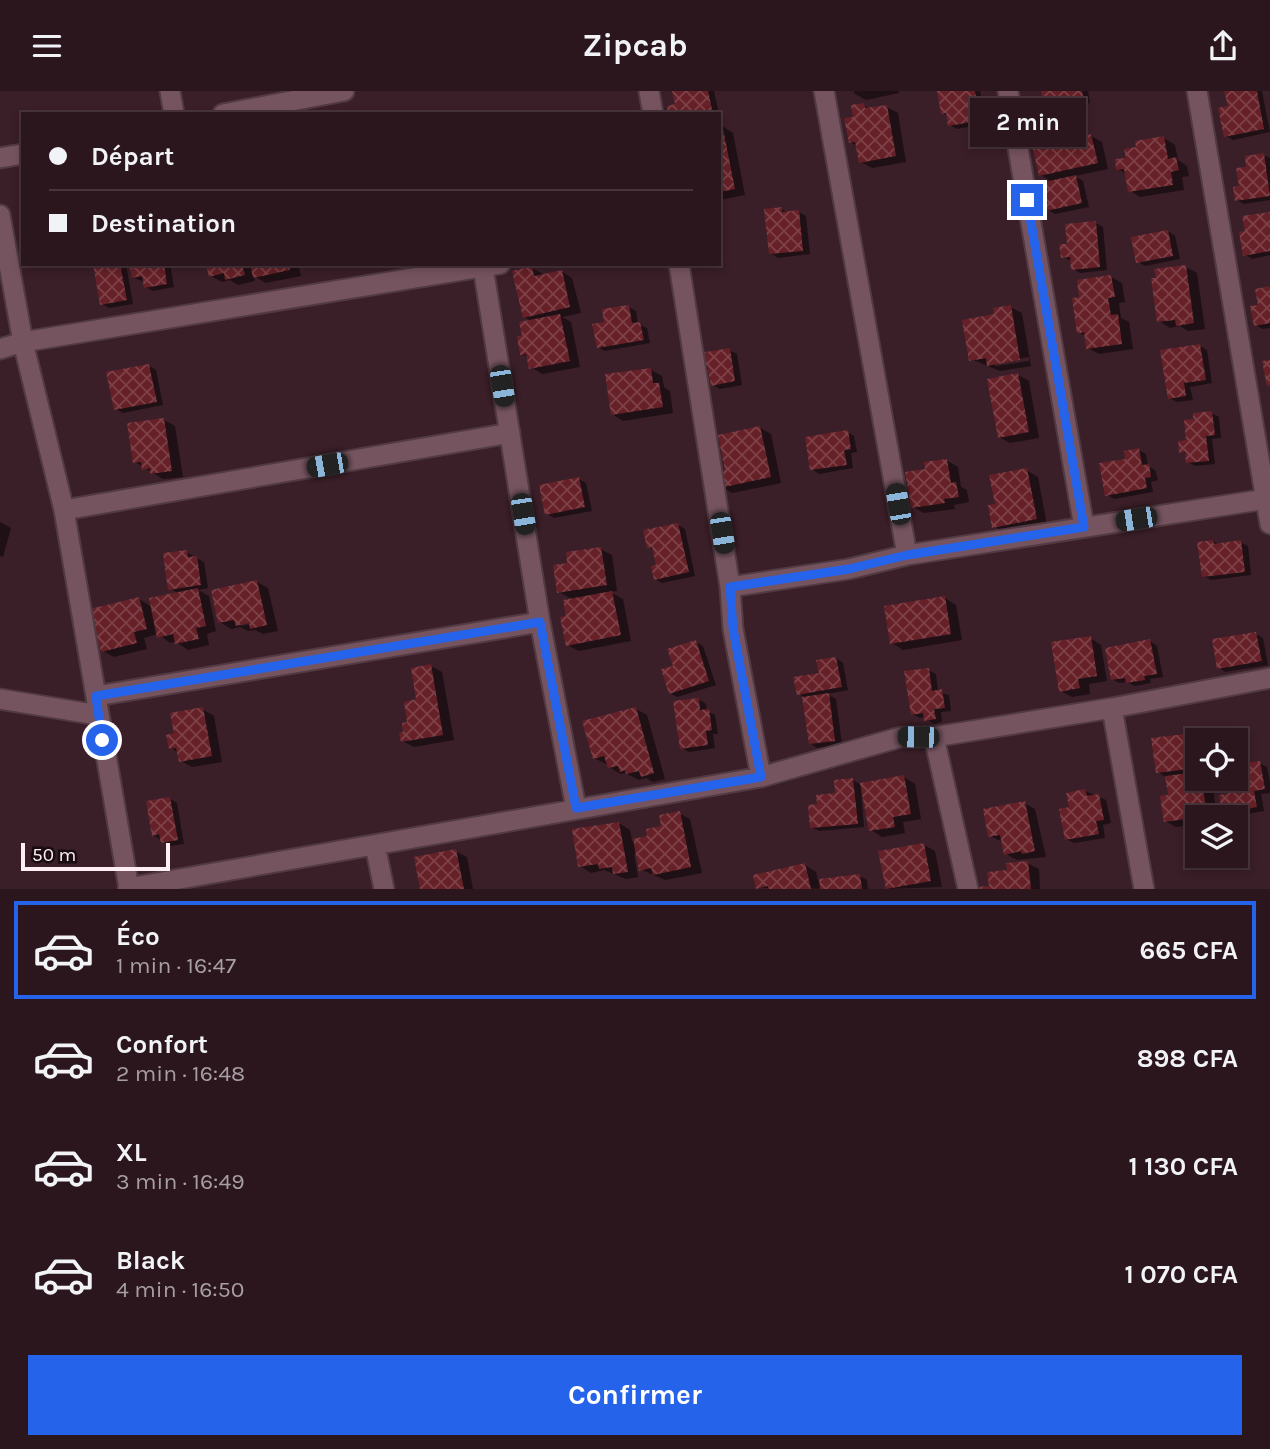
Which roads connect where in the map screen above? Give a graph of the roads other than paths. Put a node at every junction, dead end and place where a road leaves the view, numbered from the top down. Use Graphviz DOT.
graph roads {
  1 [pos="170,91"];
  2 [pos="344,91"];
  3 [pos="649,91"];
  4 [pos="824,91"];
  5 [pos="1008,91"];
  6 [pos="1197,91"];
  7 [pos="174,112"];
  8 [pos="234,112"];
  9 [pos="653,112"];
  10 [pos="21,154"];
  11 [pos="0,158"];
  12 [pos="0,215"];
  13 [pos="491,266"];
  14 [pos="679,266"];
  15 [pos="23,342"];
  16 [pos="0,349"];
  17 [pos="510,433"];
  18 [pos="1266,499"];
  19 [pos="64,510"];
  20 [pos="1270,524"];
  21 [pos="1084,527"];
  22 [pos="907,555"];
  23 [pos="730,587"];
  24 [pos="540,622"];
  25 [pos="1270,678"];
  26 [pos="0,699"];
  27 [pos="97,706"];
  28 [pos="1112,708"];
  29 [pos="934,737"];
  30 [pos="761,777"];
  31 [pos="576,808"];
  32 [pos="375,845"];
  33 [pos="129,888"];
  34 [pos="384,889"];
  35 [pos="968,889"];
  36 [pos="1144,889"];
  1 -- 7 [label="street"];
  2 -- 8 [label="street"];
  3 -- 9 [label="street"];
  4 -- 22 [label="street"];
  5 -- 21 [label="street"];
  6 -- 18 [label="street"];
  10 -- 11 [label="street"];
  12 -- 15 [label="street"];
  13 -- 15 [label="street"];
  13 -- 17 [label="street"];
  14 -- 23 [label="street"];
  15 -- 16 [label="street"];
  15 -- 19 [label="street"];
  17 -- 19 [label="street"];
  17 -- 24 [label="street"];
  18 -- 20 [label="street"];
  18 -- 21 [label="street"];
  19 -- 27 [label="street"];
  21 -- 22 [label="street"];
  22 -- 23 [label="street"];
  23 -- 30 [label="street"];
  24 -- 27 [label="street"];
  24 -- 31 [label="street"];
  25 -- 28 [label="street"];
  26 -- 27 [label="street"];
  27 -- 33 [label="street"];
  28 -- 29 [label="street"];
  28 -- 36 [label="street"];
  29 -- 30 [label="street"];
  29 -- 35 [label="street"];
  30 -- 31 [label="street"];
  31 -- 32 [label="street"];
  32 -- 33 [label="street"];
  32 -- 34 [label="street"];
}
